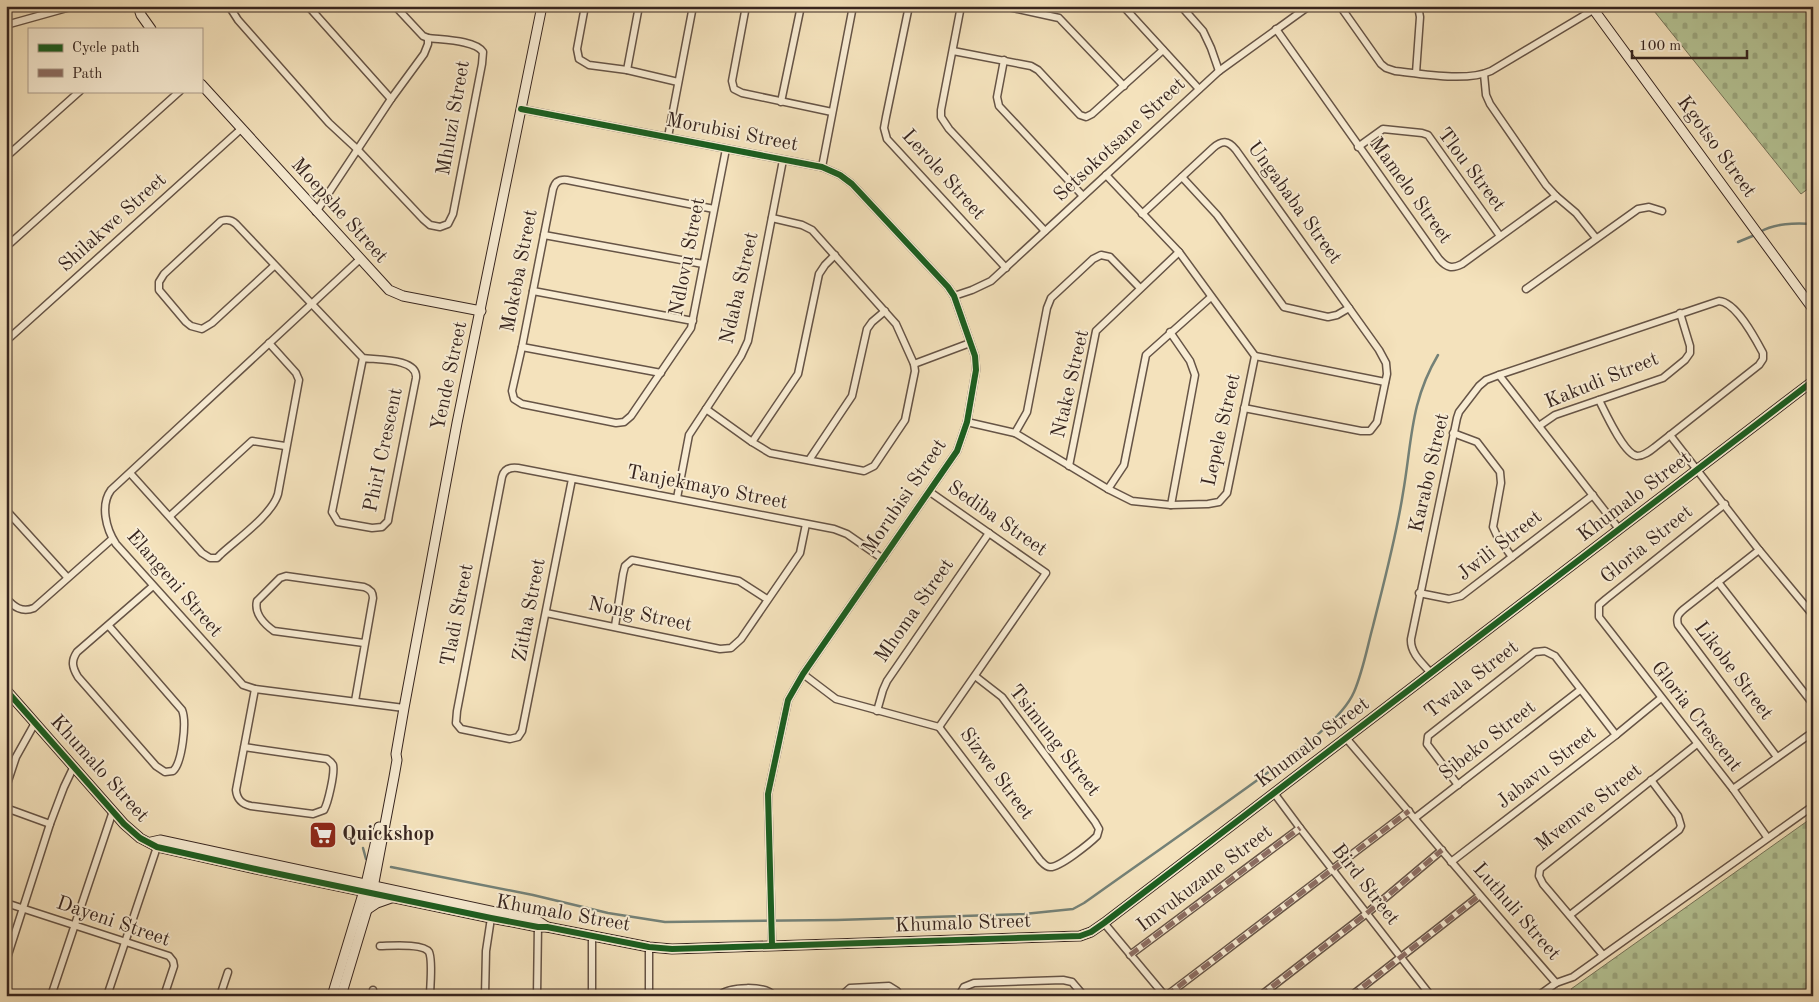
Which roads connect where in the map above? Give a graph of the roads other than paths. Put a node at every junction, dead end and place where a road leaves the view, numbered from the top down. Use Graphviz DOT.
graph roads {
  1 [pos="74,6"];
  2 [pos="138,6"];
  3 [pos="229,6"];
  4 [pos="308,6"];
  5 [pos="395,6"];
  6 [pos="542,6"];
  7 [pos="585,6"];
  8 [pos="639,6"];
  9 [pos="693,6"];
  10 [pos="746,6"];
  11 [pos="801,6"];
  12 [pos="853,6"];
  13 [pos="909,6"];
  14 [pos="962,6"];
  15 [pos="1004,6"];
  16 [pos="1122,6"];
  17 [pos="1182,6"];
  18 [pos="1309,6"];
  19 [pos="1340,6"];
  20 [pos="1418,6"];
  21 [pos="1592,8"];
  22 [pos="6,25"];
  23 [pos="150,28"];
  24 [pos="1276,29"];
  25 [pos="428,38"];
  26 [pos="1163,50"];
  27 [pos="953,51"];
  28 [pos="1004,60"];
  29 [pos="627,70"];
  30 [pos="1219,71"];
  31 [pos="1416,73"];
  32 [pos="1484,74"];
  33 [pos="678,82"];
  34 [pos="202,85"];
  35 [pos="1124,86"];
  36 [pos="1199,89"];
  37 [pos="79,92"];
  38 [pos="179,92"];
  39 [pos="391,98"];
  40 [pos="781,102"];
  41 [pos="521,109"];
  42 [pos="832,112"];
  43 [pos="241,129"];
  44 [pos="668,137"];
  45 [pos="1358,147"];
  46 [pos="726,148"];
  47 [pos="357,149"];
  48 [pos="6,157"];
  49 [pos="783,160"];
  50 [pos="822,167"];
  51 [pos="1106,175"];
  52 [pos="1182,177"];
  53 [pos="1083,196"];
  54 [pos="1556,196"];
  55 [pos="714,209"];
  56 [pos="1662,211"];
  57 [pos="316,212"];
  58 [pos="1142,214"];
  59 [pos="772,218"];
  60 [pos="1045,231"];
  61 [pos="544,235"];
  62 [pos="1500,236"];
  63 [pos="1596,238"];
  64 [pos="6,247"];
  65 [pos="1179,252"];
  66 [pos="835,255"];
  67 [pos="359,260"];
  68 [pos="703,264"];
  69 [pos="275,265"];
  70 [pos="1006,268"];
  71 [pos="1140,288"];
  72 [pos="1526,289"];
  73 [pos="533,291"];
  74 [pos="954,296"];
  75 [pos="1211,297"];
  76 [pos="312,303"];
  77 [pos="1349,308"];
  78 [pos="1813,309"];
  79 [pos="481,310"];
  80 [pos="886,311"];
  81 [pos="1680,313"];
  82 [pos="693,321"];
  83 [pos="1170,332"];
  84 [pos="6,341"];
  85 [pos="269,343"];
  86 [pos="970,343"];
  87 [pos="522,347"];
  88 [pos="1255,356"];
  89 [pos="362,358"];
  90 [pos="914,364"];
  91 [pos="661,373"];
  92 [pos="1500,375"];
  93 [pos="1813,381"];
  94 [pos="1385,382"];
  95 [pos="1600,400"];
  96 [pos="1244,408"];
  97 [pos="706,409"];
  98 [pos="967,422"];
  99 [pos="1539,426"];
  100 [pos="1015,433"];
  101 [pos="1453,433"];
  102 [pos="1670,436"];
  103 [pos="752,442"];
  104 [pos="285,446"];
  105 [pos="809,460"];
  106 [pos="1069,466"];
  107 [pos="518,468"];
  108 [pos="1697,470"];
  109 [pos="130,473"];
  110 [pos="572,479"];
  111 [pos="1108,489"];
  112 [pos="930,492"];
  113 [pos="1593,495"];
  114 [pos="677,498"];
  115 [pos="1725,504"];
  116 [pos="1171,505"];
  117 [pos="6,510"];
  118 [pos="170,516"];
  119 [pos="806,524"];
  120 [pos="1619,529"];
  121 [pos="989,533"];
  122 [pos="112,539"];
  123 [pos="1759,550"];
  124 [pos="1512,557"];
  125 [pos="883,559"];
  126 [pos="1046,573"];
  127 [pos="67,577"];
  128 [pos="1718,582"];
  129 [pos="153,586"];
  130 [pos="1419,593"];
  131 [pos="6,598"];
  132 [pos="767,599"];
  133 [pos="546,613"];
  134 [pos="1813,615"];
  135 [pos="1599,617"];
  136 [pos="108,625"];
  137 [pos="614,626"];
  138 [pos="364,643"];
  139 [pos="1431,673"];
  140 [pos="803,674"];
  141 [pos="974,676"];
  142 [pos="255,689"];
  143 [pos="6,690"];
  144 [pos="1580,690"];
  145 [pos="1661,698"];
  146 [pos="355,701"];
  147 [pos="1813,704"];
  148 [pos="404,708"];
  149 [pos="877,711"];
  150 [pos="35,723"];
  151 [pos="939,727"];
  152 [pos="1813,732"];
  153 [pos="1616,735"];
  154 [pos="1346,738"];
  155 [pos="510,739"];
  156 [pos="1697,744"];
  157 [pos="244,748"];
  158 [pos="1778,757"];
  159 [pos="74,766"];
  160 [pos="1651,780"];
  161 [pos="1458,785"];
  162 [pos="6,787"];
  163 [pos="1733,790"];
  164 [pos="1274,793"];
  165 [pos="1813,806"];
  166 [pos="6,808"];
  167 [pos="113,811"];
  168 [pos="1409,811"];
  169 [pos="1415,818"];
  170 [pos="50,824"];
  171 [pos="1300,828"];
  172 [pos="1099,833"];
  173 [pos="1767,837"];
  174 [pos="154,844"];
  175 [pos="1442,850"];
  176 [pos="1451,862"];
  177 [pos="296,870"];
  178 [pos="1333,870"];
  179 [pos="306,879"];
  180 [pos="369,888"];
  181 [pos="1480,896"];
  182 [pos="394,897"];
  183 [pos="6,903"];
  184 [pos="24,908"];
  185 [pos="368,909"];
  186 [pos="1366,914"];
  187 [pos="1570,915"];
  188 [pos="491,918"];
  189 [pos="1104,923"];
  190 [pos="74,925"];
  191 [pos="541,925"];
  192 [pos="592,935"];
  193 [pos="125,942"];
  194 [pos="772,945"];
  195 [pos="380,946"];
  196 [pos="649,947"];
  197 [pos="1603,954"];
  198 [pos="1130,955"];
  199 [pos="1400,957"];
  200 [pos="6,961"];
  201 [pos="228,972"];
  202 [pos="1556,983"];
  203 [pos="51,996"];
  204 [pos="107,996"];
  205 [pos="164,996"];
  206 [pos="220,996"];
  207 [pos="332,996"];
  208 [pos="341,996"];
  209 [pos="430,996"];
  210 [pos="485,996"];
  211 [pos="537,996"];
  212 [pos="592,996"];
  213 [pos="649,996"];
  214 [pos="719,996"];
  215 [pos="774,996"];
  216 [pos="841,996"];
  217 [pos="899,996"];
  218 [pos="959,996"];
  219 [pos="1084,996"];
  220 [pos="1166,996"];
  221 [pos="1260,996"];
  222 [pos="1351,996"];
  223 [pos="1431,996"];
  224 [pos="1538,996"];
  1 -- 22 [label="street"];
  2 -- 23 [label="street"];
  3 -- 47 [label="street"];
  4 -- 39 [label="street"];
  5 -- 25 [label="street"];
  6 -- 41 [label="street, Yende Street"];
  7 -- 29 [label="street"];
  8 -- 29 [label="street"];
  9 -- 33 [label="street"];
  10 -- 40 [label="street"];
  11 -- 40 [label="street"];
  12 -- 42 [label="street"];
  13 -- 70 [label="street, Lerole Street"];
  14 -- 27 [label="street"];
  15 -- 35 [label="street"];
  16 -- 26 [label="street"];
  17 -- 30 [label="street"];
  18 -- 24 [label="street, Setsokotsane Street"];
  19 -- 31 [label="street"];
  20 -- 31 [label="street"];
  21 -- 32 [label="street"];
  21 -- 78 [label="street, Kgotso Street"];
  24 -- 30 [label="street, Setsokotsane Street"];
  24 -- 45 [label="street, Mamelo Street"];
  25 -- 39 [label="street, Mhluzi Street"];
  25 -- 47 [label="street, Mhluzi Street"];
  26 -- 35 [label="street"];
  26 -- 36 [label="street"];
  27 -- 28 [label="street"];
  27 -- 60 [label="street"];
  28 -- 35 [label="street"];
  28 -- 53 [label="street"];
  29 -- 33 [label="street"];
  30 -- 36 [label="street, Setsokotsane Street"];
  31 -- 32 [label="street"];
  32 -- 54 [label="street"];
  33 -- 44 [label="street"];
  34 -- 43 [label="street, Moepshe Street"];
  36 -- 51 [label="street, Setsokotsane Street"];
  37 -- 48 [label="street"];
  38 -- 64 [label="street"];
  39 -- 47 [label="street, Mhluzi Street"];
  40 -- 42 [label="street"];
  41 -- 44 [label="street, Morubisi Street"];
  41 -- 79 [label="street, Yende Street"];
  42 -- 50 [label="street"];
  43 -- 57 [label="street, Moepshe Street"];
  43 -- 84 [label="street, Shilakwe Street"];
  44 -- 46 [label="street, Morubisi Street"];
  45 -- 62 [label="street, Tlou Street"];
  45 -- 62 [label="street, Mamelo Street"];
  46 -- 49 [label="street, Morubisi Street"];
  46 -- 55 [label="street, Ndlovu Street"];
  47 -- 57 [label="street, Mhluzi Street"];
  49 -- 50 [label="street, Morubisi Street"];
  49 -- 59 [label="street, Ndaba Street"];
  50 -- 74 [label="street, Morubisi Street"];
  51 -- 53 [label="street, Setsokotsane Street"];
  51 -- 58 [label="street, Lepele Street"];
  52 -- 58 [label="street, Ungababa Street"];
  52 -- 77 [label="street"];
  52 -- 77 [label="street, Ungababa Street"];
  53 -- 60 [label="street, Setsokotsane Street"];
  54 -- 62 [label="street, Mamelo Street"];
  54 -- 63 [label="street"];
  55 -- 61 [label="street, Mokeba Street"];
  55 -- 68 [label="street, Ndlovu Street"];
  56 -- 63 [label="street"];
  57 -- 67 [label="street, Moepshe Street"];
  58 -- 65 [label="street, Lepele Street"];
  59 -- 66 [label="street"];
  59 -- 97 [label="street, Ndaba Street"];
  60 -- 70 [label="street, Setsokotsane Street"];
  61 -- 68 [label="street"];
  61 -- 73 [label="street, Mokeba Street"];
  63 -- 72 [label="street"];
  65 -- 71 [label="street, Ntake Street"];
  65 -- 75 [label="street, Lepele Street"];
  66 -- 80 [label="street"];
  66 -- 103 [label="street"];
  67 -- 76 [label="street, Elangeni Street"];
  67 -- 79 [label="street, Moepshe Street"];
  68 -- 82 [label="street, Ndlovu Street"];
  69 -- 69 [label="street"];
  69 -- 76 [label="street"];
  70 -- 74 [label="street, Setsokotsane Street"];
  71 -- 100 [label="street"];
  71 -- 106 [label="street, Ntake Street"];
  73 -- 82 [label="street"];
  73 -- 87 [label="street, Mokeba Street"];
  74 -- 86 [label="street, Morubisi Street"];
  75 -- 83 [label="street"];
  75 -- 88 [label="street, Lepele Street"];
  76 -- 85 [label="street, Elangeni Street"];
  76 -- 89 [label="street"];
  77 -- 94 [label="street, Ungababa Street"];
  79 -- 148 [label="street, Yende Street"];
  80 -- 90 [label="street"];
  80 -- 105 [label="street"];
  81 -- 92 [label="street, Karabo Street"];
  81 -- 95 [label="street, Kakudi Street"];
  81 -- 102 [label="street, Karabo Street"];
  82 -- 91 [label="street, Ndlovu Street"];
  83 -- 111 [label="street"];
  83 -- 116 [label="street"];
  85 -- 104 [label="street"];
  85 -- 109 [label="street, Elangeni Street"];
  86 -- 90 [label="street"];
  86 -- 98 [label="street, Morubisi Street"];
  87 -- 91 [label="street, Mokeba Street"];
  87 -- 91 [label="street, Ndlovu Street"];
  88 -- 94 [label="street"];
  88 -- 96 [label="street, Lepele Street"];
  89 -- 89 [label="street, PhirI Crescent"];
  90 -- 105 [label="street"];
  92 -- 99 [label="street"];
  92 -- 101 [label="street, Karabo Street"];
  93 -- 108 [label="street, Khumalo Street"];
  94 -- 96 [label="street, Ungababa Street"];
  95 -- 99 [label="street, Kakudi Street"];
  95 -- 102 [label="street"];
  96 -- 116 [label="street, Lepele Street"];
  97 -- 103 [label="street"];
  97 -- 114 [label="street, Ndaba Street"];
  98 -- 100 [label="street, Lepele Street"];
  98 -- 112 [label="street, Morubisi Street"];
  99 -- 113 [label="street"];
  100 -- 106 [label="street, Lepele Street"];
  101 -- 124 [label="street"];
  101 -- 130 [label="street, Karabo Street"];
  102 -- 108 [label="street"];
  103 -- 105 [label="street"];
  104 -- 118 [label="street"];
  104 -- 118 [label="street"];
  106 -- 111 [label="street, Lepele Street"];
  107 -- 110 [label="street, Tanjekmayo Street"];
  107 -- 155 [label="street, Tladi Street"];
  108 -- 115 [label="street"];
  108 -- 120 [label="street, Khumalo Street"];
  109 -- 118 [label="street"];
  109 -- 122 [label="street, Elangeni Street"];
  110 -- 114 [label="street, Tanjekmayo Street"];
  110 -- 133 [label="street, Zitha Street"];
  111 -- 116 [label="street, Lepele Street"];
  112 -- 121 [label="street, Sediba Street"];
  112 -- 125 [label="street, Morubisi Street"];
  113 -- 120 [label="street"];
  113 -- 124 [label="street, Jwili Street"];
  114 -- 119 [label="street, Tanjekmayo Street"];
  115 -- 123 [label="street"];
  115 -- 135 [label="street, Gloria Street"];
  117 -- 127 [label="street"];
  119 -- 125 [label="street, Tanjekmayo Street"];
  119 -- 132 [label="street"];
  120 -- 139 [label="street, Khumalo Street"];
  121 -- 126 [label="street, Sediba Street"];
  121 -- 149 [label="street, Mhoma Street"];
  122 -- 127 [label="street"];
  122 -- 129 [label="street, Elangeni Street"];
  123 -- 128 [label="street, Likobe Street"];
  123 -- 134 [label="street"];
  124 -- 130 [label="street, Jwili Street"];
  125 -- 140 [label="street, Morubisi Street"];
  126 -- 141 [label="street, Sizwe Street"];
  127 -- 131 [label="street"];
  128 -- 147 [label="street"];
  128 -- 158 [label="street, Likobe Street"];
  129 -- 136 [label="street"];
  129 -- 142 [label="street, Elangeni Street"];
  130 -- 139 [label="street, Karabo Street"];
  132 -- 137 [label="street, Nong Street"];
  132 -- 137 [label="street"];
  133 -- 137 [label="street, Nong Street"];
  133 -- 155 [label="street, Zitha Street"];
  135 -- 145 [label="street, Gloria Crescent"];
  136 -- 136 [label="street"];
  138 -- 138 [label="street"];
  138 -- 146 [label="street"];
  139 -- 154 [label="street, Khumalo Street"];
  140 -- 149 [label="street"];
  140 -- 194 [label="street, Morubisi Street"];
  141 -- 151 [label="street, Sizwe Street"];
  141 -- 172 [label="street, Tsimung Street"];
  142 -- 146 [label="street, Elangeni Street"];
  142 -- 157 [label="street"];
  143 -- 150 [label="street, Khumalo Street"];
  144 -- 153 [label="street, Twala Street"];
  144 -- 161 [label="street, Sibeko Street"];
  144 -- 161 [label="street, Twala Street"];
  145 -- 153 [label="street, Jabavu Street"];
  145 -- 156 [label="street, Gloria Crescent"];
  146 -- 148 [label="street, Elangeni Street"];
  148 -- 180 [label="street, Yende Street"];
  149 -- 151 [label="street"];
  150 -- 159 [label="street, Khumalo Street"];
  150 -- 162 [label="street"];
  151 -- 172 [label="street, Sizwe Street"];
  152 -- 158 [label="street"];
  153 -- 176 [label="street, Jabavu Street"];
  154 -- 164 [label="street, Khumalo Street"];
  154 -- 168 [label="street, Luthuli Street"];
  156 -- 160 [label="street, Mvemve Street"];
  156 -- 163 [label="street, Gloria Crescent"];
  157 -- 157 [label="street"];
  158 -- 163 [label="street"];
  159 -- 167 [label="street, Khumalo Street"];
  159 -- 170 [label="street"];
  160 -- 187 [label="street"];
  160 -- 187 [label="street, Mvemve Street"];
  161 -- 169 [label="street, Sibeko Street"];
  163 -- 173 [label="street, Gloria Crescent"];
  164 -- 171 [label="street, Bird Street"];
  164 -- 189 [label="street, Khumalo Street"];
  165 -- 173 [label="street, Luthuli Street"];
  166 -- 170 [label="street"];
  167 -- 174 [label="street, Khumalo Street"];
  167 -- 190 [label="street"];
  168 -- 169 [label="street, Luthuli Street"];
  168 -- 178 [label="street"];
  169 -- 175 [label="street, Luthuli Street"];
  170 -- 184 [label="street"];
  171 -- 178 [label="street, Bird Street"];
  171 -- 198 [label="street, Imvukuzane Street"];
  173 -- 197 [label="street, Luthuli Street"];
  174 -- 177 [label="street, Khumalo Street"];
  174 -- 179 [label="street, Khumalo Street"];
  174 -- 193 [label="street"];
  175 -- 176 [label="street, Luthuli Street"];
  175 -- 186 [label="street"];
  176 -- 181 [label="street, Luthuli Street"];
  177 -- 179 [label="street"];
  177 -- 180 [label="street, Khumalo Street"];
  178 -- 186 [label="street, Bird Street"];
  178 -- 220 [label="street"];
  179 -- 180 [label="street, Khumalo Street"];
  180 -- 182 [label="street, Khumalo Street"];
  180 -- 185 [label="street, Yende Street"];
  180 -- 191 [label="street, Khumalo Street"];
  180 -- 207 [label="street, Yende Street"];
  181 -- 199 [label="street"];
  181 -- 202 [label="street, Luthuli Street"];
  182 -- 185 [label="street"];
  182 -- 188 [label="street, Khumalo Street"];
  183 -- 184 [label="street, Dayeni Street"];
  184 -- 190 [label="street, Dayeni Street"];
  184 -- 200 [label="street"];
  185 -- 208 [label="street, Yende Street"];
  186 -- 199 [label="street, Bird Street"];
  186 -- 221 [label="street"];
  187 -- 197 [label="street, Mvemve Street"];
  188 -- 191 [label="street, Khumalo Street"];
  188 -- 210 [label="street"];
  189 -- 194 [label="street, Khumalo Street"];
  189 -- 198 [label="street"];
  190 -- 193 [label="street, Dayeni Street"];
  190 -- 203 [label="street"];
  191 -- 192 [label="street, Khumalo Street"];
  191 -- 211 [label="street"];
  192 -- 196 [label="street, Khumalo Street"];
  192 -- 212 [label="street"];
  193 -- 204 [label="street"];
  193 -- 205 [label="street, Dayeni Street"];
  194 -- 196 [label="street, Khumalo Street"];
  195 -- 209 [label="street"];
  196 -- 213 [label="street"];
  197 -- 202 [label="street, Luthuli Street"];
  198 -- 220 [label="street"];
  199 -- 222 [label="street"];
  199 -- 223 [label="street, Bird Street"];
  201 -- 206 [label="street"];
  202 -- 224 [label="street"];
  214 -- 215 [label="street"];
  216 -- 217 [label="street"];
  218 -- 219 [label="street"];
}
